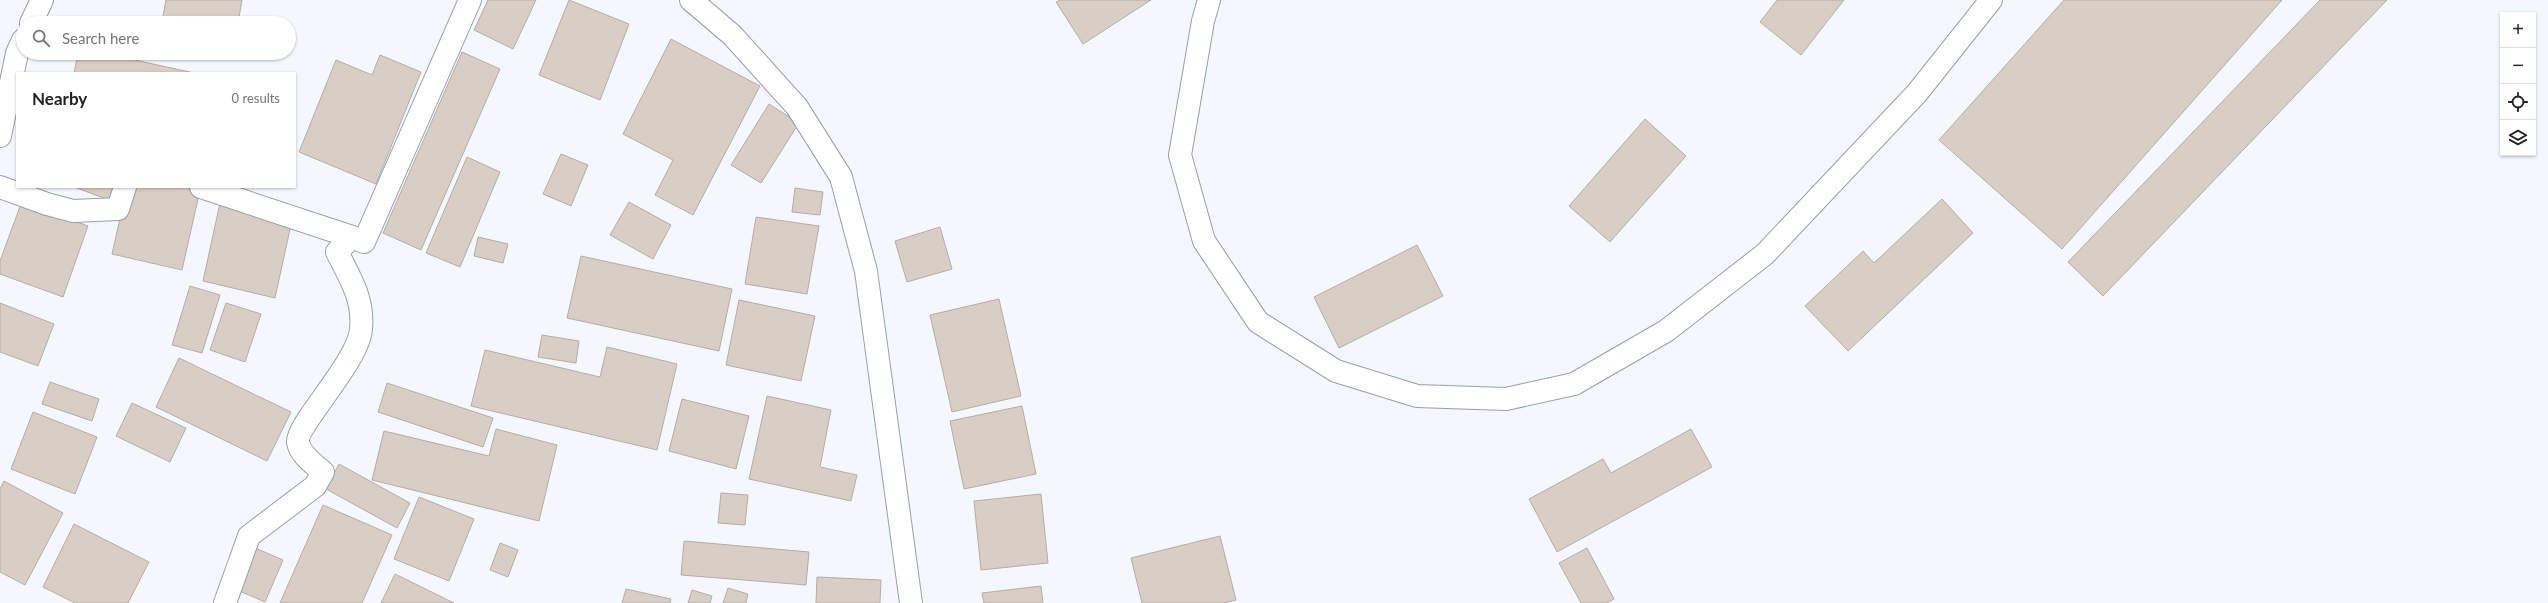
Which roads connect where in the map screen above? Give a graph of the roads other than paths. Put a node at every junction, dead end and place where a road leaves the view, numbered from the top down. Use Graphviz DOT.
graph roads {
  1 [pos="42,0"];
  2 [pos="470,0"];
  3 [pos="691,0"];
  4 [pos="1209,0"];
  5 [pos="1991,0"];
  6 [pos="34,16"];
  7 [pos="16,58"];
  8 [pos="0,136"];
  9 [pos="0,187"];
  10 [pos="125,188"];
  11 [pos="204,188"];
  12 [pos="352,237"];
  13 [pos="225,603"];
  14 [pos="910,603"];
  1 -- 6 [label="street"];
  2 -- 12 [label="street"];
  3 -- 14 [label="street"];
  4 -- 5 [label="street"];
  7 -- 8 [label="street"];
  9 -- 10 [label="street"];
  11 -- 12 [label="street"];
  12 -- 13 [label="street"];
}
